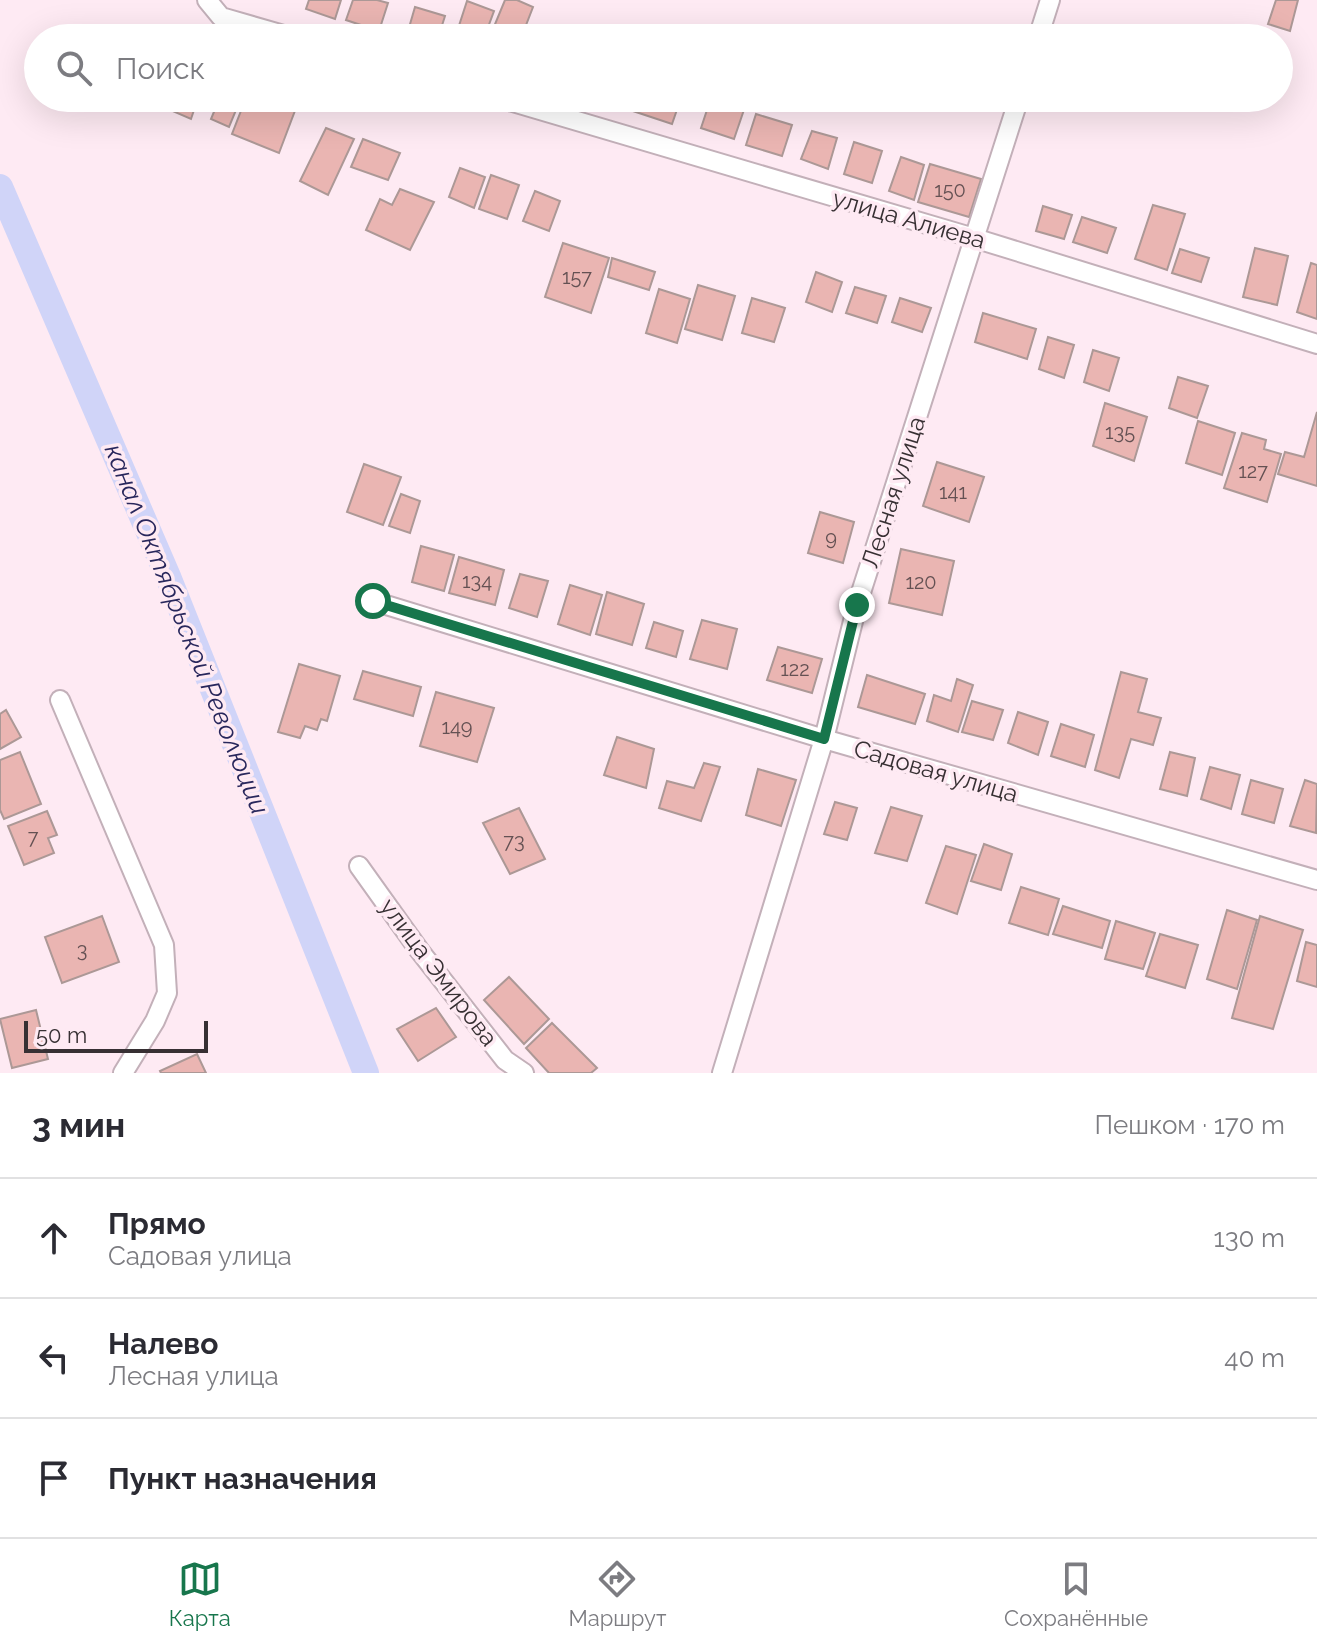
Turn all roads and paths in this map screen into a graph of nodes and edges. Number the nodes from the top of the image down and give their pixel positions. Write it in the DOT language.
graph roads {
  1 [pos="207,0"];
  2 [pos="1050,0"];
  3 [pos="245,24"];
  4 [pos="1042,24"];
  5 [pos="546,112"];
  6 [pos="1014,112"];
  7 [pos="974,238"];
  8 [pos="1317,344"];
  9 [pos="373,601"];
  10 [pos="60,700"];
  11 [pos="824,739"];
  12 [pos="359,866"];
  13 [pos="1317,880"];
  14 [pos="123,1073"];
  15 [pos="524,1073"];
  16 [pos="722,1073"];
  1 -- 3 [label="street"];
  2 -- 4 [label="street"];
  5 -- 7 [label="street, улица Алиева"];
  6 -- 7 [label="street, Лесная улица"];
  7 -- 8 [label="street, улица Алиева"];
  7 -- 11 [label="street, Лесная улица"];
  9 -- 11 [label="street, Садовая улица"];
  10 -- 14 [label="street"];
  11 -- 13 [label="street, Садовая улица"];
  11 -- 16 [label="street, Лесная улица"];
  12 -- 15 [label="street, улица Эмирова"];
}
